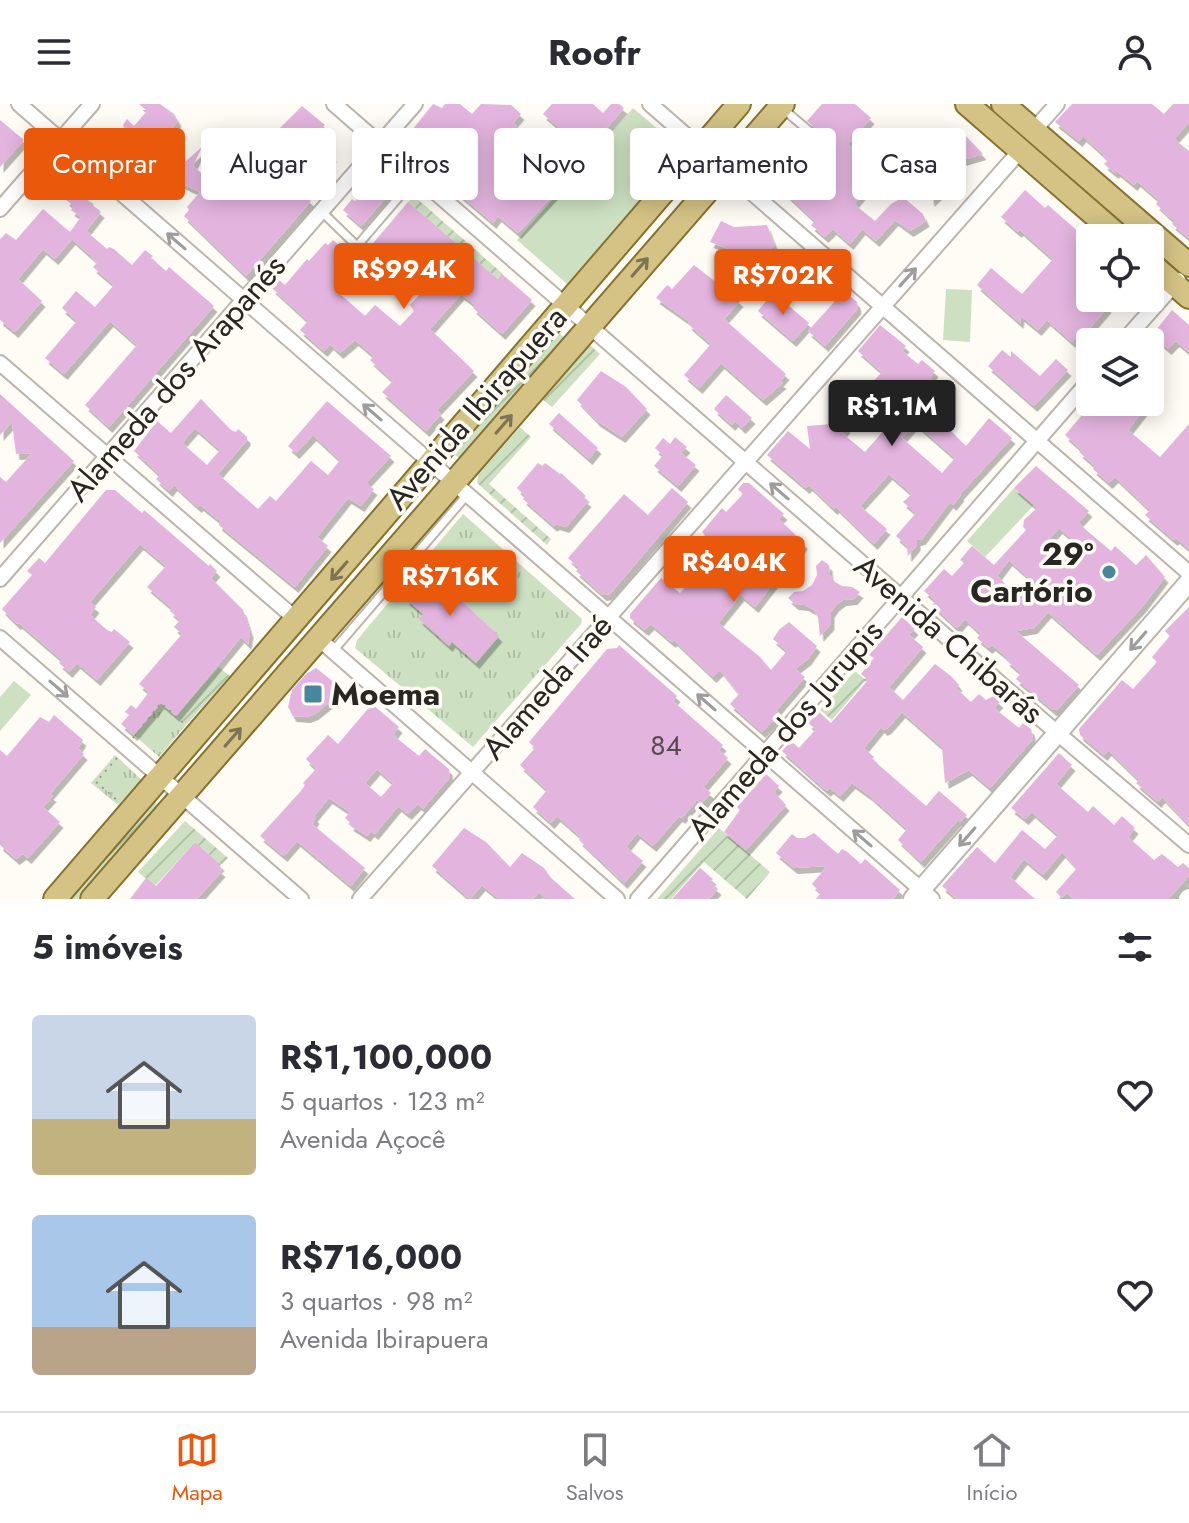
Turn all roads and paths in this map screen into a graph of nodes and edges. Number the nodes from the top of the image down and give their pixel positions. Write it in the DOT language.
graph roads {
  1 [pos="19,104"];
  2 [pos="92,104"];
  3 [pos="334,104"];
  4 [pos="415,104"];
  5 [pos="650,104"];
  6 [pos="739,104"];
  7 [pos="967,104"];
  8 [pos="1057,104"];
  9 [pos="782,106"];
  10 [pos="1009,106"];
  11 [pos="46,128"];
  12 [pos="71,128"];
  13 [pos="361,128"];
  14 [pos="393,128"];
  15 [pos="678,128"];
  16 [pos="717,128"];
  17 [pos="762,128"];
  18 [pos="807,128"];
  19 [pos="1034,130"];
  20 [pos="1020,151"];
  21 [pos="352,175"];
  22 [pos="24,181"];
  23 [pos="129,200"];
  24 [pos="396,200"];
  25 [pos="445,200"];
  26 [pos="655,200"];
  27 [pos="698,200"];
  28 [pos="760,200"];
  29 [pos="0,209"];
  30 [pos="321,211"];
  31 [pos="1105,224"];
  32 [pos="357,246"];
  33 [pos="428,267"];
  34 [pos="1164,269"];
  35 [pos="1185,279"];
  36 [pos="243,300"];
  37 [pos="566,305"];
  38 [pos="882,307"];
  39 [pos="589,326"];
  40 [pos="1137,328"];
  41 [pos="0,363"];
  42 [pos="1076,396"];
  43 [pos="1037,440"];
  44 [pos="108,456"];
  45 [pos="744,461"];
  46 [pos="431,463"];
  47 [pos="460,489"];
  48 [pos="1189,573"];
  49 [pos="0,579"];
  50 [pos="1189,582"];
  51 [pos="901,598"];
  52 [pos="608,617"];
  53 [pos="297,620"];
  54 [pos="0,638"];
  55 [pos="326,645"];
  56 [pos="190,730"];
  57 [pos="1057,733"];
  58 [pos="132,738"];
  59 [pos="122,753"];
  60 [pos="764,753"];
  61 [pos="473,773"];
  62 [pos="160,778"];
  63 [pos="182,796"];
  64 [pos="125,807"];
  65 [pos="1189,845"];
  66 [pos="922,896"];
  67 [pos="55,899"];
  68 [pos="92,899"];
  69 [pos="301,899"];
  70 [pos="360,899"];
  71 [pos="617,899"];
  72 [pos="638,899"];
  1 -- 11 [label="street"];
  2 -- 12 [label="street"];
  3 -- 13 [label="street, Avenida Chibarás"];
  4 -- 14 [label="street, Alameda dos Arapanés"];
  5 -- 15 [label="street"];
  6 -- 16 [label="main road, Avenida Ibirapuera"];
  7 -- 20 [label="main road"];
  8 -- 19 [label="street"];
  9 -- 17 [label="main road, Avenida Ibirapuera"];
  9 -- 18 [label="lane"];
  10 -- 19 [label="main road"];
  19 -- 35 [label="main road"];
  20 -- 31 [label="main road"];
  38 -- 20 [label="street, Alameda Iraé, one-way"];
  21 -- 30 [label="street, Alameda dos Arapanés"];
  22 -- 29 [label="street"];
  36 -- 23 [label="street, one-way"];
  24 -- 32 [label="lane"];
  25 -- 37 [label="street, Avenida Chibarás"];
  26 -- 37 [label="main road, Avenida Ibirapuera"];
  39 -- 27 [label="main road, Avenida Ibirapuera, one-way"];
  28 -- 38 [label="street"];
  30 -- 32 [label="lane"];
  30 -- 36 [label="street, Alameda dos Arapanés"];
  32 -- 33 [label="lane"];
  34 -- 35 [label="main road"];
  35 -- 40 [label="street"];
  36 -- 44 [label="street, Alameda dos Arapanés"];
  46 -- 36 [label="street, one-way"];
  37 -- 39 [label="street, Avenida Chibarás"];
  37 -- 46 [label="main road, Avenida Ibirapuera"];
  38 -- 43 [label="street"];
  38 -- 45 [label="street, Alameda Iraé"];
  39 -- 45 [label="street, Avenida Chibarás"];
  47 -- 39 [label="main road, Avenida Ibirapuera, one-way"];
  41 -- 44 [label="street"];
  42 -- 43 [label="street, Alameda dos Jurupis"];
  43 -- 48 [label="street"];
  43 -- 51 [label="street, Alameda dos Jurupis"];
  44 -- 49 [label="street, Alameda dos Arapanés"];
  44 -- 53 [label="street"];
  51 -- 45 [label="street, Avenida Chibarás, one-way"];
  45 -- 52 [label="street, Alameda Iraé"];
  46 -- 47 [label="street"];
  46 -- 53 [label="main road, Avenida Ibirapuera, one-way"];
  47 -- 52 [label="street"];
  47 -- 55 [label="main road, Avenida Ibirapuera"];
  50 -- 57 [label="main road, one-way"];
  51 -- 57 [label="street, Avenida Chibarás"];
  51 -- 60 [label="street, Alameda dos Jurupis"];
  60 -- 52 [label="street, one-way"];
  52 -- 61 [label="street, Alameda Iraé"];
  53 -- 62 [label="main road, Avenida Ibirapuera"];
  54 -- 62 [label="street, one-way"];
  55 -- 61 [label="street"];
  63 -- 55 [label="main road, Avenida Ibirapuera, one-way"];
  56 -- 58 [label="path"];
  57 -- 65 [label="street, Avenida Chibarás"];
  57 -- 66 [label="main road, one-way"];
  59 -- 64 [label="path"];
  66 -- 60 [label="street, one-way"];
  60 -- 72 [label="street, Alameda dos Jurupis"];
  61 -- 70 [label="street, Alameda Iraé"];
  61 -- 71 [label="street"];
  62 -- 63 [label="street"];
  62 -- 67 [label="main road, Avenida Ibirapuera"];
  63 -- 68 [label="main road, Avenida Ibirapuera"];
  63 -- 69 [label="street"];
}
